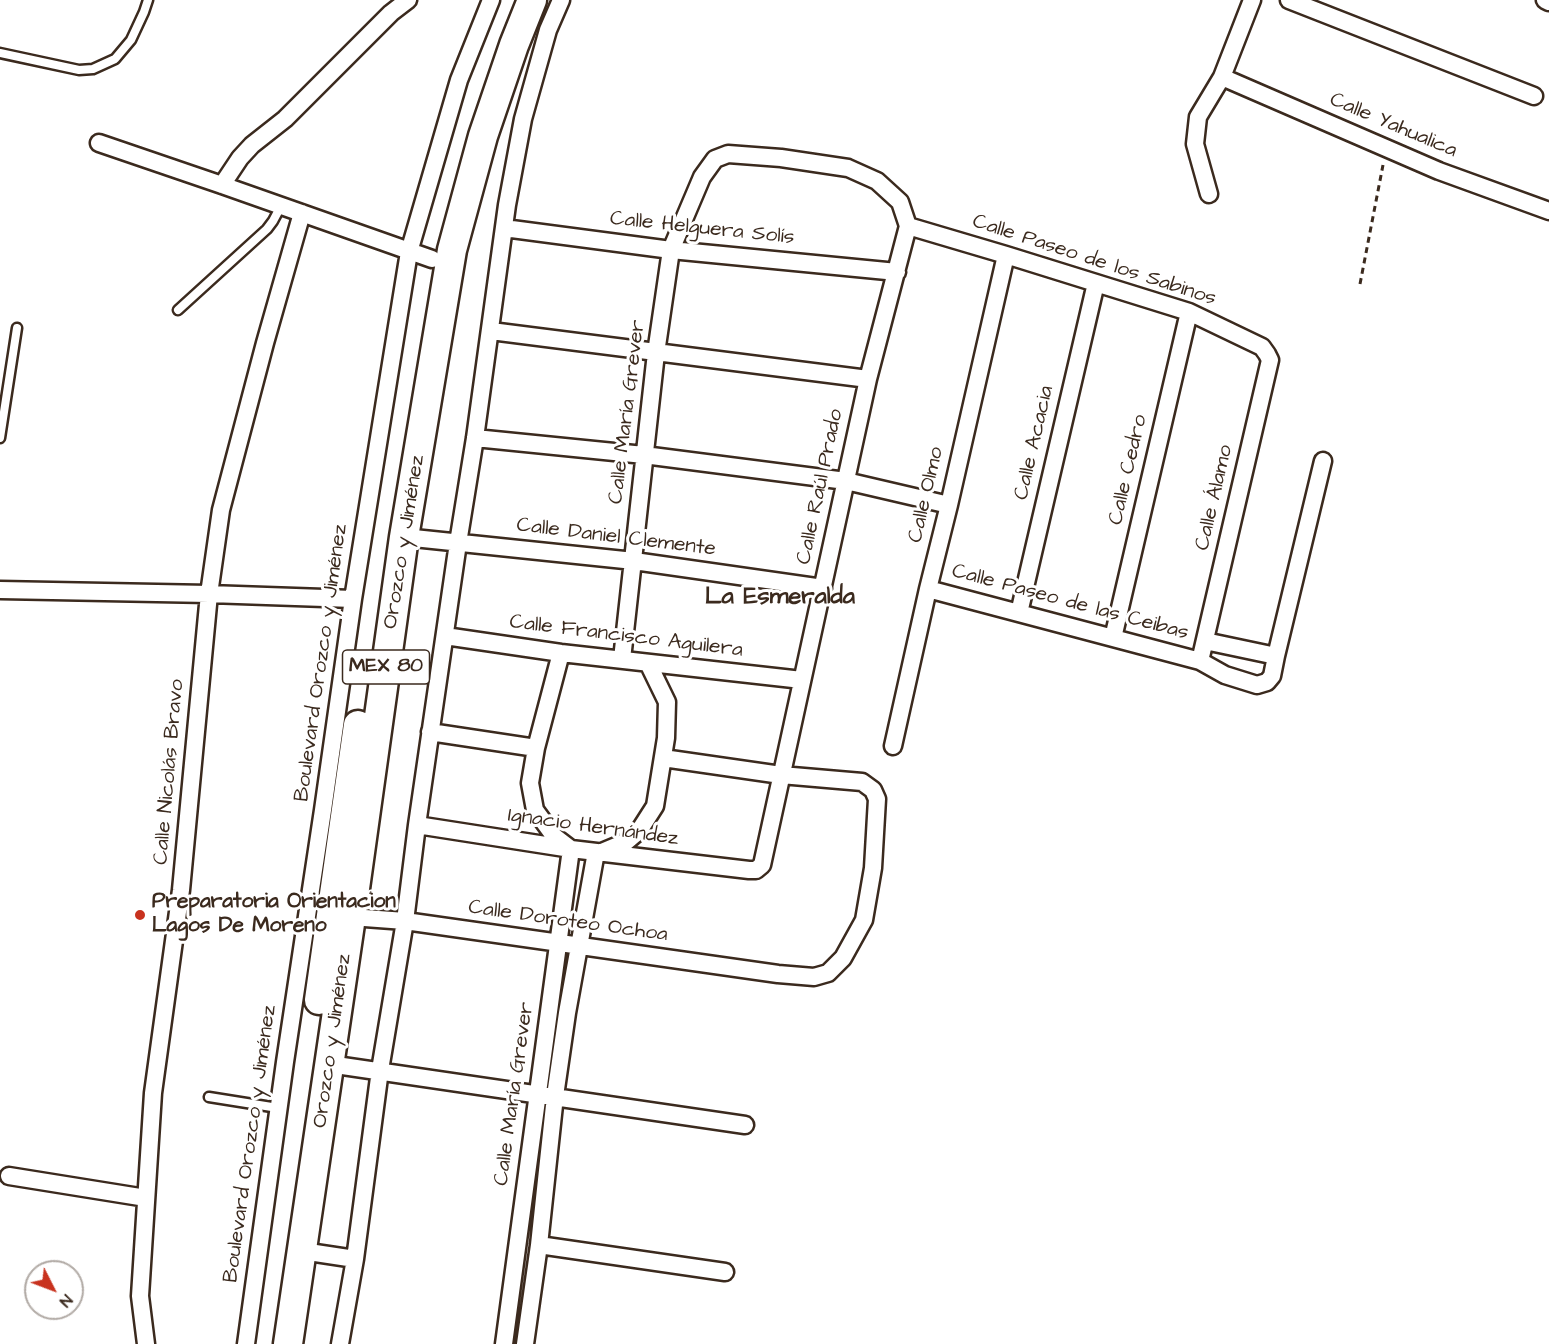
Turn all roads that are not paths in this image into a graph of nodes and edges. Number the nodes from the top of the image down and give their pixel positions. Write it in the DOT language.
graph roads {
  1 [pos="148,0"];
  2 [pos="408,0"];
  3 [pos="492,0"];
  4 [pos="512,0"];
  5 [pos="532,0"];
  6 [pos="561,0"];
  7 [pos="1252,0"];
  8 [pos="1289,0"];
  9 [pos="1545,0"];
  10 [pos="1549,2"];
  11 [pos="0,53"];
  12 [pos="1222,77"];
  13 [pos="1534,96"];
  14 [pos="99,143"];
  15 [pos="222,185"];
  16 [pos="1209,194"];
  17 [pos="281,206"];
  18 [pos="1549,211"];
  19 [pos="302,213"];
  20 [pos="908,226"];
  21 [pos="504,228"];
  22 [pos="671,250"];
  23 [pos="1006,255"];
  24 [pos="420,256"];
  25 [pos="897,272"];
  26 [pos="1096,283"];
  27 [pos="178,310"];
  28 [pos="1189,312"];
  29 [pos="17,328"];
  30 [pos="491,331"];
  31 [pos="1262,347"];
  32 [pos="656,353"];
  33 [pos="868,379"];
  34 [pos="0,438"];
  35 [pos="476,438"];
  36 [pos="644,455"];
  37 [pos="1323,461"];
  38 [pos="846,480"];
  39 [pos="949,506"];
  40 [pos="404,537"];
  41 [pos="458,543"];
  42 [pos="634,561"];
  43 [pos="823,588"];
  44 [pos="928,589"];
  45 [pos="0,590"];
  46 [pos="209,594"];
  47 [pos="353,599"];
  48 [pos="1018,613"];
  49 [pos="445,636"];
  50 [pos="1113,638"];
  51 [pos="1205,641"];
  52 [pos="561,653"];
  53 [pos="1275,656"];
  54 [pos="622,659"];
  55 [pos="1200,661"];
  56 [pos="648,663"];
  57 [pos="802,680"];
  58 [pos="430,732"];
  59 [pos="893,746"];
  60 [pos="536,748"];
  61 [pos="663,758"];
  62 [pos="781,775"];
  63 [pos="417,825"];
  64 [pos="572,849"];
  65 [pos="598,853"];
  66 [pos="762,865"];
  67 [pos="351,917"];
  68 [pos="405,921"];
  69 [pos="558,944"];
  70 [pos="579,946"];
  71 [pos="329,1064"];
  72 [pos="380,1070"];
  73 [pos="538,1094"];
  74 [pos="555,1096"];
  75 [pos="209,1097"];
  76 [pos="278,1108"];
  77 [pos="745,1125"];
  78 [pos="9,1176"];
  79 [pos="146,1198"];
  80 [pos="540,1245"];
  81 [pos="302,1251"];
  82 [pos="355,1259"];
  83 [pos="725,1272"];
  84 [pos="146,1344"];
  85 [pos="246,1344"];
  86 [pos="270,1344"];
  87 [pos="288,1344"];
  88 [pos="340,1344"];
  89 [pos="504,1344"];
  90 [pos="525,1344"];
  1 -- 11 [label="lane"];
  2 -- 15 [label="street"];
  3 -- 24 [label="street, Boulevard Orozco y Jiménez"];
  4 -- 24 [label="highway, Orozco y Jiménez / MEX 80"];
  5 -- 40 [label="highway, Orozco y Jiménez / MEX 80"];
  6 -- 21 [label="street, MEX 80"];
  7 -- 12 [label="street"];
  8 -- 13 [label="street"];
  9 -- 10 [label="street"];
  12 -- 16 [label="street"];
  12 -- 18 [label="street, Calle Yahualica"];
  14 -- 15 [label="street"];
  15 -- 17 [label="street"];
  17 -- 19 [label="street"];
  17 -- 27 [label="lane"];
  19 -- 24 [label="street"];
  19 -- 46 [label="street, Calle Nicolás Bravo"];
  20 -- 22 [label="street, Calle María Grever"];
  20 -- 23 [label="street, Calle Paseo de los Sabinos"];
  20 -- 25 [label="street, Calle Raúl Prado"];
  21 -- 22 [label="street, Calle Helguera Solís"];
  21 -- 30 [label="street, MEX 80"];
  22 -- 25 [label="street, Calle Helguera Solís"];
  22 -- 32 [label="street, Calle María Grever"];
  23 -- 26 [label="street, Calle Paseo de los Sabinos"];
  23 -- 39 [label="street, Calle Olmo"];
  24 -- 47 [label="street, Boulevard Orozco y Jiménez"];
  24 -- 86 [label="highway, Orozco y Jiménez / MEX 80"];
  25 -- 33 [label="street, Calle Raúl Prado"];
  26 -- 28 [label="street, Calle Paseo de los Sabinos"];
  26 -- 48 [label="street, Calle Acacia"];
  28 -- 31 [label="street, Calle Paseo de los Sabinos"];
  28 -- 50 [label="street, Calle Cedro"];
  29 -- 34 [label="lane"];
  30 -- 32 [label="street"];
  30 -- 35 [label="street, MEX 80"];
  31 -- 51 [label="street, Calle Álamo"];
  32 -- 33 [label="street"];
  32 -- 36 [label="street, Calle María Grever"];
  33 -- 38 [label="street, Calle Raúl Prado"];
  35 -- 36 [label="street"];
  35 -- 41 [label="street, MEX 80"];
  36 -- 38 [label="street"];
  36 -- 42 [label="street, Calle María Grever"];
  37 -- 53 [label="street"];
  38 -- 39 [label="street"];
  38 -- 43 [label="street, Calle Raúl Prado"];
  39 -- 44 [label="street, Calle Olmo"];
  40 -- 41 [label="street, Calle Daniel Clemente"];
  40 -- 67 [label="highway, Orozco y Jiménez / MEX 80"];
  41 -- 42 [label="street, Calle Daniel Clemente"];
  41 -- 49 [label="street, MEX 80"];
  42 -- 43 [label="street, Calle Daniel Clemente"];
  42 -- 54 [label="street, Calle María Grever"];
  43 -- 57 [label="street, Calle Raúl Prado"];
  44 -- 48 [label="street, Calle Paseo de las Ceibas"];
  44 -- 59 [label="street, Calle Olmo"];
  45 -- 46 [label="street"];
  46 -- 47 [label="street"];
  46 -- 79 [label="street, Calle Nicolás Bravo"];
  47 -- 76 [label="street, Boulevard Orozco y Jiménez"];
  48 -- 50 [label="street, Calle Paseo de las Ceibas"];
  49 -- 52 [label="street, Calle Francisco Aguilera"];
  49 -- 58 [label="street, MEX 80"];
  50 -- 55 [label="street, Calle Paseo de las Ceibas"];
  51 -- 53 [label="street"];
  51 -- 55 [label="street, Calle Álamo"];
  52 -- 54 [label="street, Calle Francisco Aguilera"];
  52 -- 60 [label="street"];
  53 -- 55 [label="street, Calle Paseo de las Ceibas"];
  54 -- 56 [label="street, Calle Francisco Aguilera"];
  56 -- 57 [label="street, Calle Francisco Aguilera"];
  56 -- 61 [label="street"];
  57 -- 62 [label="street, Calle Raúl Prado"];
  58 -- 60 [label="street"];
  58 -- 63 [label="street, MEX 80"];
  60 -- 64 [label="street"];
  61 -- 62 [label="street, Calle Doroteo Ochoa"];
  61 -- 65 [label="street"];
  62 -- 66 [label="street, Calle Raúl Prado"];
  62 -- 70 [label="street, Calle Doroteo Ochoa"];
  63 -- 64 [label="street, Ignacio Hernández"];
  63 -- 68 [label="street, MEX 80"];
  64 -- 65 [label="street, Ignacio Hernández"];
  64 -- 69 [label="street, Calle María Grever"];
  65 -- 66 [label="street, Ignacio Hernández"];
  65 -- 70 [label="street, Calle María Grever"];
  67 -- 68 [label="street, Calle Doroteo Ochoa"];
  67 -- 71 [label="highway, Orozco y Jiménez / MEX 80"];
  68 -- 69 [label="street, Calle Doroteo Ochoa"];
  68 -- 72 [label="street, MEX 80"];
  69 -- 70 [label="street, Calle Doroteo Ochoa"];
  69 -- 73 [label="street, Calle María Grever"];
  70 -- 74 [label="street, Calle María Grever"];
  71 -- 72 [label="street"];
  71 -- 81 [label="highway, Orozco y Jiménez / MEX 80"];
  72 -- 73 [label="street"];
  72 -- 82 [label="street, MEX 80"];
  73 -- 74 [label="street"];
  73 -- 89 [label="street, Calle María Grever"];
  74 -- 77 [label="street"];
  74 -- 80 [label="street, Calle María Grever"];
  75 -- 76 [label="lane"];
  76 -- 85 [label="street, Boulevard Orozco y Jiménez"];
  78 -- 79 [label="street"];
  79 -- 84 [label="street, Calle Nicolás Bravo"];
  80 -- 83 [label="street"];
  80 -- 90 [label="street, Calle María Grever"];
  81 -- 82 [label="street"];
  81 -- 87 [label="highway, Orozco y Jiménez / MEX 80"];
  82 -- 88 [label="street, MEX 80"];
}
